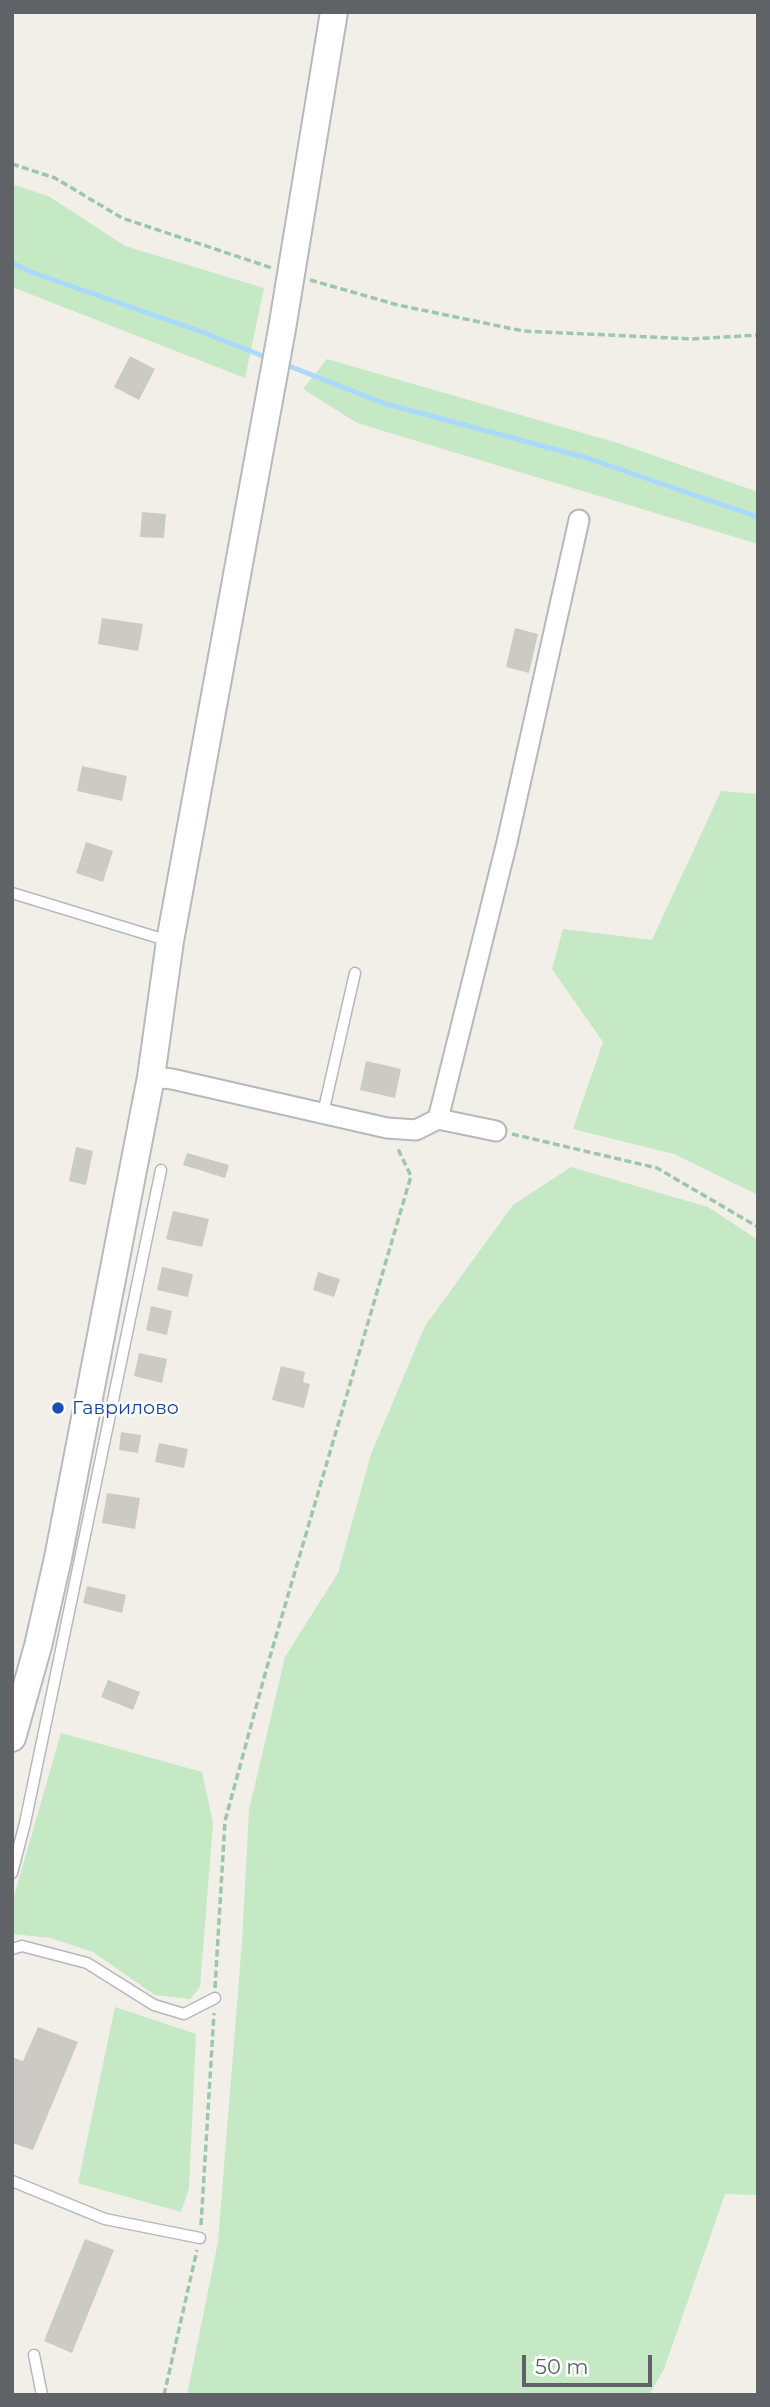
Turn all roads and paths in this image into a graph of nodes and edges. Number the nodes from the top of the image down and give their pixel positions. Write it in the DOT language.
graph roads {
  1 [pos="334,12"];
  2 [pos="12,164"];
  3 [pos="291,275"];
  4 [pos="758,335"];
  5 [pos="579,520"];
  6 [pos="12,893"];
  7 [pos="170,941"];
  8 [pos="355,973"];
  9 [pos="151,1077"];
  10 [pos="323,1113"];
  11 [pos="438,1119"];
  12 [pos="387,1128"];
  13 [pos="496,1131"];
  14 [pos="161,1170"];
  15 [pos="758,1227"];
  16 [pos="12,1738"];
  17 [pos="12,1873"];
  18 [pos="12,1949"];
  19 [pos="215,1998"];
  20 [pos="12,2181"];
  21 [pos="200,2238"];
  22 [pos="34,2355"];
  23 [pos="42,2395"];
  24 [pos="164,2395"];
  1 -- 3 [label="street"];
  2 -- 3 [label="path"];
  3 -- 4 [label="path"];
  3 -- 7 [label="street"];
  5 -- 11 [label="street"];
  6 -- 7 [label="lane"];
  7 -- 9 [label="street"];
  8 -- 10 [label="lane"];
  9 -- 10 [label="street"];
  9 -- 16 [label="street"];
  10 -- 12 [label="street"];
  11 -- 12 [label="street"];
  11 -- 13 [label="street"];
  12 -- 19 [label="path"];
  13 -- 15 [label="path"];
  14 -- 17 [label="lane"];
  18 -- 19 [label="lane"];
  19 -- 21 [label="path"];
  20 -- 21 [label="lane"];
  21 -- 24 [label="path"];
  22 -- 23 [label="lane"];
}
